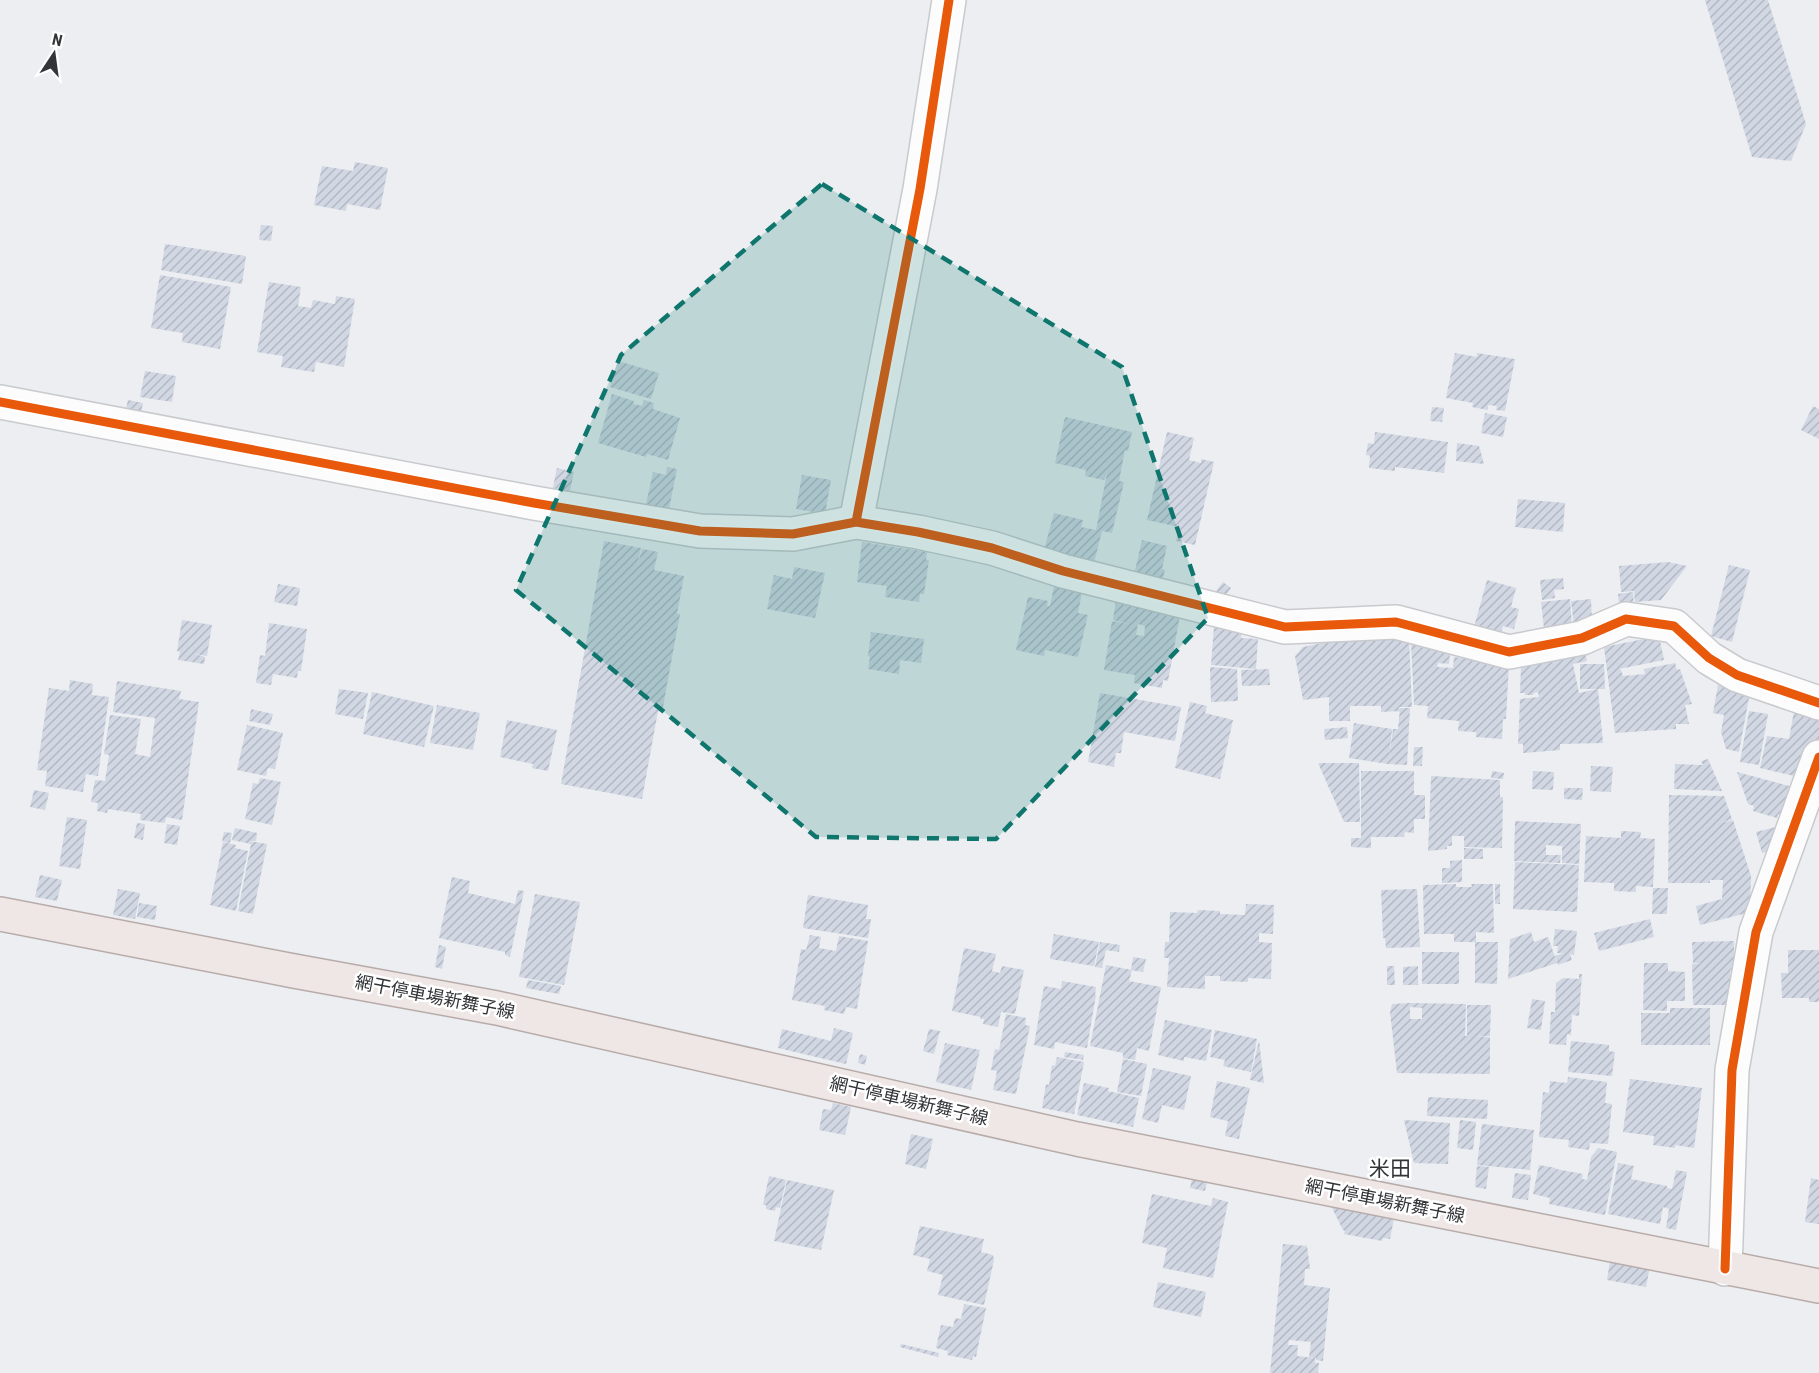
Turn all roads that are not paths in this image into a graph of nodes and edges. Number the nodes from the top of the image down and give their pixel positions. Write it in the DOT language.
graph roads {
  1 [pos="949,0"];
  2 [pos="0,402"];
  3 [pos="856,522"];
  4 [pos="1819,703"];
  5 [pos="1819,757"];
  6 [pos="0,914"];
  7 [pos="1725,1269"];
  8 [pos="1819,1286"];
  1 -- 3 [label="street"];
  2 -- 3 [label="street"];
  3 -- 4 [label="street"];
  5 -- 7 [label="street"];
  6 -- 7 [label="main road, 網干停車場新舞子線"];
  7 -- 8 [label="main road, 網干停車場新舞子線"];
}
